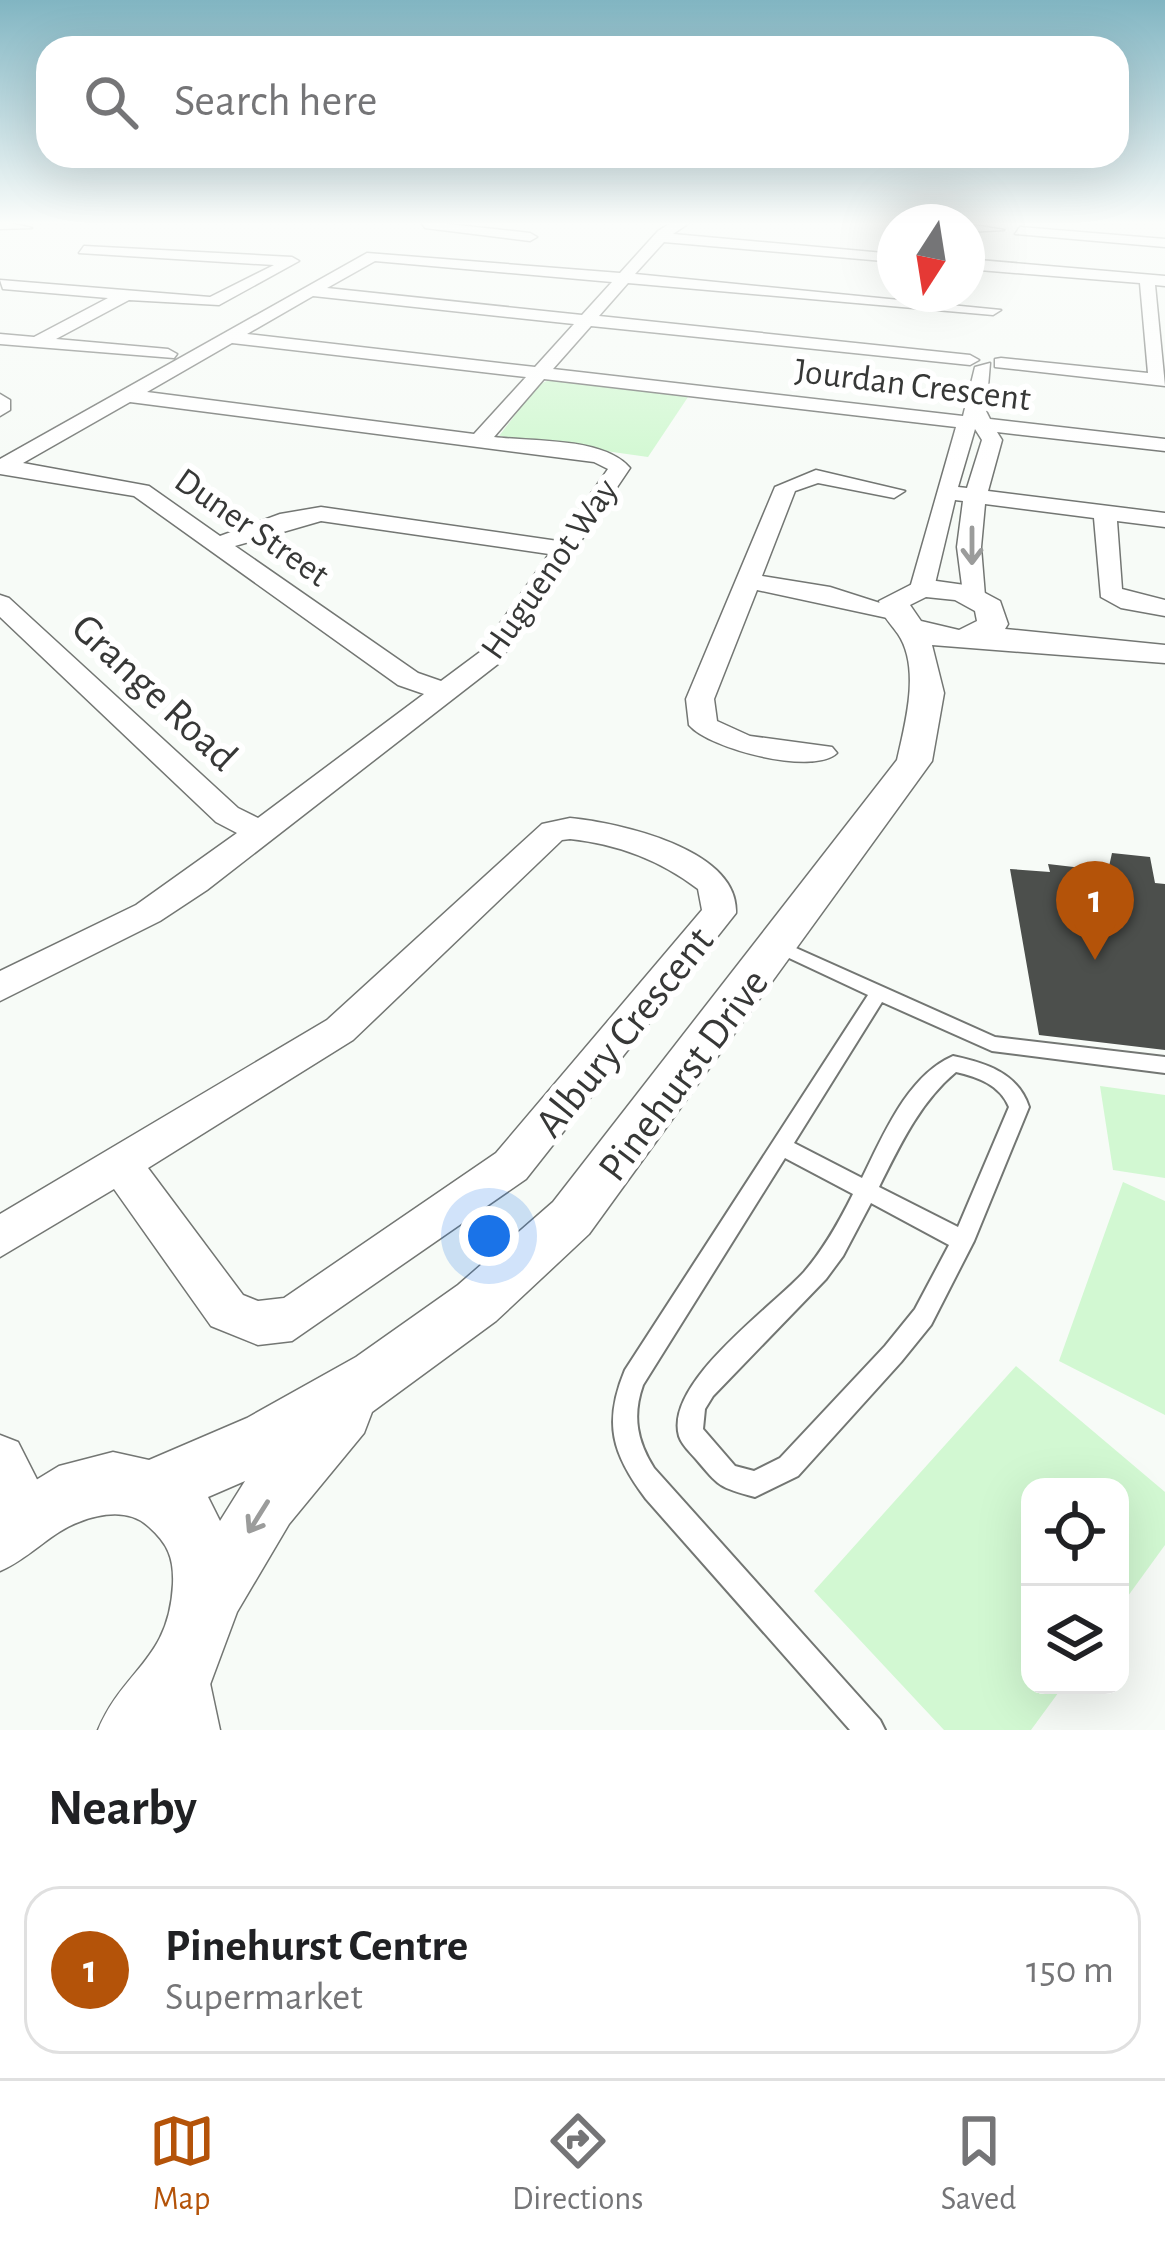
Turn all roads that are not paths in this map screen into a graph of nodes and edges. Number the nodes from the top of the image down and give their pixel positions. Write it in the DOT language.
graph roads {
  1 [pos="106,302"];
  2 [pos="288,302"];
  3 [pos="410,302"];
  4 [pos="603,302"];
  5 [pos="810,302"];
  6 [pos="995,302"];
  7 [pos="1082,302"];
  8 [pos="1157,302"];
  9 [pos="985,311"];
  10 [pos="586,320"];
  11 [pos="991,327"];
  12 [pos="225,338"];
  13 [pos="0,339"];
  14 [pos="38,342"];
  15 [pos="168,354"];
  16 [pos="538,374"];
  17 [pos="1161,380"];
  18 [pos="124,395"];
  19 [pos="0,400"];
  20 [pos="0,410"];
  21 [pos="976,419"];
  22 [pos="479,441"];
  23 [pos="1165,445"];
  24 [pos="1,467"];
  25 [pos="894,491"];
  26 [pos="947,492"];
  27 [pos="975,496"];
  28 [pos="1105,513"];
  29 [pos="1165,520"];
  30 [pos="219,544"];
  31 [pos="566,549"];
  32 [pos="747,581"];
  33 [pos="977,598"];
  34 [pos="0,603"];
  35 [pos="907,606"];
  36 [pos="1165,608"];
  37 [pos="972,637"];
  38 [pos="1165,637"];
  39 [pos="1165,654"];
  40 [pos="444,691"];
  41 [pos="928,693"];
  42 [pos="822,753"];
  43 [pos="260,832"];
  44 [pos="778,946"];
  45 [pos="0,987"];
  46 [pos="879,992"];
  47 [pos="1165,1064"];
  48 [pos="782,1146"];
  49 [pos="121,1165"];
  50 [pos="867,1190"];
  51 [pos="0,1237"];
  52 [pos="964,1241"];
  53 [pos="358,1394"];
  54 [pos="152,1489"];
  55 [pos="9,1504"];
  56 [pos="210,1596"];
  57 [pos="188,1702"];
  58 [pos="133,1730"];
  59 [pos="869,1730"];
  1 -- 14 [label="street"];
  2 -- 12 [label="street"];
  3 -- 10 [label="street"];
  4 -- 10 [label="street"];
  5 -- 11 [label="street"];
  6 -- 11 [label="street"];
  7 -- 11 [label="street"];
  8 -- 17 [label="street"];
  9 -- 11 [label="street"];
  10 -- 11 [label="street"];
  10 -- 16 [label="street"];
  11 -- 17 [label="street, Jourdan Crescent"];
  11 -- 21 [label="street"];
  12 -- 16 [label="street, Jourdan Crescent"];
  12 -- 18 [label="street"];
  13 -- 14 [label="street"];
  14 -- 15 [label="street"];
  16 -- 21 [label="street, Jourdan Crescent"];
  16 -- 22 [label="street"];
  18 -- 22 [label="street, Huguenot Way"];
  18 -- 24 [label="street"];
  19 -- 20 [label="street"];
  21 -- 23 [label="street, Jourdan Crescent"];
  21 -- 26 [label="street"];
  21 -- 27 [label="street"];
  22 -- 31 [label="street, Huguenot Way"];
  24 -- 30 [label="street, Duner Street"];
  25 -- 32 [label="street"];
  26 -- 27 [label="street"];
  26 -- 35 [label="street"];
  27 -- 28 [label="street"];
  27 -- 33 [label="street, one-way"];
  28 -- 29 [label="street"];
  28 -- 36 [label="street"];
  30 -- 31 [label="street"];
  30 -- 40 [label="street, Duner Street"];
  31 -- 40 [label="street, Huguenot Way"];
  32 -- 35 [label="street"];
  32 -- 42 [label="street"];
  33 -- 35 [label="street"];
  33 -- 37 [label="street"];
  33 -- 38 [label="street"];
  34 -- 43 [label="street, Grange Road"];
  35 -- 37 [label="street"];
  35 -- 41 [label="street, Pinehurst Drive"];
  37 -- 39 [label="street"];
  37 -- 41 [label="street, Pinehurst Drive"];
  40 -- 43 [label="street, Huguenot Way"];
  41 -- 44 [label="street, Pinehurst Drive"];
  43 -- 45 [label="street, Huguenot Way"];
  44 -- 46 [label="lane"];
  44 -- 53 [label="street, Pinehurst Drive"];
  46 -- 47 [label="lane"];
  46 -- 48 [label="lane"];
  48 -- 50 [label="lane"];
  48 -- 59 [label="lane"];
  49 -- 49 [label="street, Albury Crescent"];
  49 -- 51 [label="street, Albury Crescent"];
  50 -- 52 [label="lane"];
  50 -- 52 [label="lane"];
  50 -- 52 [label="lane"];
  53 -- 54 [label="street, Pinehurst Drive"];
  53 -- 56 [label="street, Pinehurst Drive, one-way"];
  54 -- 55 [label="street"];
  54 -- 56 [label="street"];
  56 -- 57 [label="street"];
  57 -- 58 [label="street"];
}
